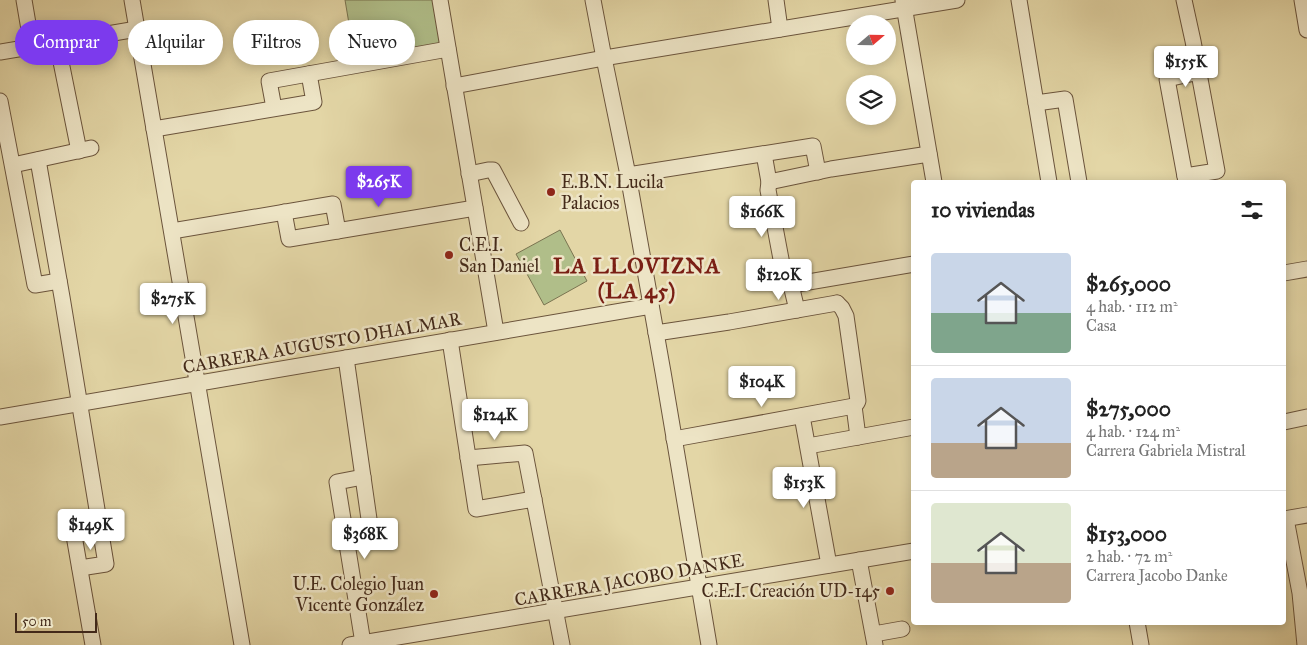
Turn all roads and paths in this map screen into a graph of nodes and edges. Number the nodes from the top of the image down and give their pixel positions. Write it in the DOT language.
graph roads {
  1 [pos="24,0"];
  2 [pos="132,0"];
  3 [pos="440,0"];
  4 [pos="594,0"];
  5 [pos="776,0"];
  6 [pos="957,0"];
  7 [pos="1019,0"];
  8 [pos="1184,0"];
  9 [pos="1302,0"];
  10 [pos="904,4"];
  11 [pos="27,20"];
  12 [pos="135,20"];
  13 [pos="780,29"];
  14 [pos="1307,30"];
  15 [pos="448,49"];
  16 [pos="15,50"];
  17 [pos="0,52"];
  18 [pos="604,58"];
  19 [pos="63,65"];
  20 [pos="143,65"];
  21 [pos="1199,72"];
  22 [pos="309,74"];
  23 [pos="454,86"];
  24 [pos="0,101"];
  25 [pos="1036,103"];
  26 [pos="274,108"];
  27 [pos="154,129"];
  28 [pos="764,154"];
  29 [pos="929,154"];
  30 [pos="38,160"];
  31 [pos="13,165"];
  32 [pos="818,172"];
  33 [pos="469,174"];
  34 [pos="628,175"];
  35 [pos="1185,179"];
  36 [pos="934,180"];
  37 [pos="1049,180"];
  38 [pos="1079,180"];
  39 [pos="769,182"];
  40 [pos="475,208"];
  41 [pos="284,212"];
  42 [pos="521,223"];
  43 [pos="172,231"];
  44 [pos="338,231"];
  45 [pos="911,265"];
  46 [pos="1307,269"];
  47 [pos="1286,273"];
  48 [pos="832,278"];
  49 [pos="59,281"];
  50 [pos="791,284"];
  51 [pos="837,303"];
  52 [pos="651,306"];
  53 [pos="797,310"];
  54 [pos="496,332"];
  55 [pos="656,333"];
  56 [pos="450,340"];
  57 [pos="346,358"];
  58 [pos="198,384"];
  59 [pos="80,404"];
  60 [pos="854,406"];
  61 [pos="802,416"];
  62 [pos="0,417"];
  63 [pos="1307,417"];
  64 [pos="1286,422"];
  65 [pos="911,428"];
  66 [pos="858,437"];
  67 [pos="674,439"];
  68 [pos="808,446"];
  69 [pos="468,458"];
  70 [pos="363,478"];
  71 [pos="534,499"];
  72 [pos="1307,514"];
  73 [pos="1286,519"];
  74 [pos="99,520"];
  75 [pos="345,531"];
  76 [pos="1286,532"];
  77 [pos="1287,546"];
  78 [pos="911,551"];
  79 [pos="859,560"];
  80 [pos="829,565"];
  81 [pos="80,568"];
  82 [pos="699,587"];
  83 [pos="556,611"];
  84 [pos="1138,625"];
  85 [pos="902,629"];
  86 [pos="419,640"];
  87 [pos="874,640"];
  88 [pos="357,644"];
  89 [pos="93,645"];
  90 [pos="242,645"];
  91 [pos="562,645"];
  92 [pos="709,645"];
  93 [pos="1141,645"];
  94 [pos="1305,645"];
  1 -- 11 [label="street"];
  2 -- 12 [label="street"];
  3 -- 15 [label="street"];
  4 -- 18 [label="street"];
  5 -- 13 [label="street"];
  6 -- 10 [label="street"];
  7 -- 25 [label="street"];
  8 -- 21 [label="street"];
  9 -- 14 [label="street"];
  10 -- 13 [label="street"];
  10 -- 29 [label="street"];
  13 -- 18 [label="street"];
  15 -- 22 [label="street"];
  15 -- 23 [label="street"];
  16 -- 17 [label="street"];
  18 -- 23 [label="street"];
  18 -- 34 [label="street"];
  19 -- 30 [label="street"];
  20 -- 27 [label="street"];
  21 -- 35 [label="street"];
  21 -- 35 [label="street"];
  22 -- 26 [label="street"];
  22 -- 26 [label="street"];
  23 -- 33 [label="street"];
  24 -- 31 [label="street"];
  25 -- 37 [label="street"];
  25 -- 38 [label="street"];
  26 -- 27 [label="street"];
  27 -- 43 [label="street"];
  28 -- 32 [label="street"];
  28 -- 34 [label="street"];
  28 -- 39 [label="street"];
  29 -- 32 [label="street"];
  29 -- 36 [label="street"];
  30 -- 31 [label="street"];
  30 -- 49 [label="street"];
  31 -- 49 [label="street"];
  32 -- 39 [label="street"];
  33 -- 40 [label="street"];
  33 -- 42 [label="street"];
  34 -- 52 [label="street"];
  39 -- 50 [label="street"];
  40 -- 44 [label="street"];
  40 -- 54 [label="street"];
  41 -- 43 [label="street"];
  41 -- 44 [label="street"];
  41 -- 44 [label="street"];
  43 -- 58 [label="street"];
  45 -- 48 [label="street"];
  46 -- 47 [label="street"];
  48 -- 50 [label="street"];
  48 -- 51 [label="street"];
  49 -- 59 [label="street"];
  50 -- 53 [label="street"];
  51 -- 53 [label="street"];
  51 -- 60 [label="street"];
  52 -- 54 [label="street, CARRERA AUGUSTO DHALMAR"];
  52 -- 55 [label="street"];
  53 -- 55 [label="street"];
  54 -- 56 [label="street, CARRERA AUGUSTO DHALMAR"];
  55 -- 67 [label="street"];
  56 -- 57 [label="street, CARRERA AUGUSTO DHALMAR"];
  56 -- 69 [label="street"];
  57 -- 58 [label="street, CARRERA AUGUSTO DHALMAR"];
  57 -- 70 [label="street"];
  58 -- 59 [label="street, CARRERA AUGUSTO DHALMAR"];
  58 -- 90 [label="street"];
  59 -- 62 [label="street, CARRERA AUGUSTO DHALMAR"];
  59 -- 74 [label="street"];
  60 -- 61 [label="street"];
  60 -- 66 [label="street"];
  61 -- 67 [label="street"];
  61 -- 68 [label="street"];
  63 -- 64 [label="street"];
  65 -- 66 [label="street"];
  66 -- 68 [label="street"];
  67 -- 82 [label="street"];
  68 -- 80 [label="street"];
  69 -- 71 [label="street"];
  69 -- 71 [label="street"];
  70 -- 75 [label="street"];
  70 -- 75 [label="street"];
  71 -- 83 [label="street"];
  72 -- 73 [label="street"];
  74 -- 81 [label="street"];
  74 -- 81 [label="street"];
  75 -- 88 [label="street"];
  76 -- 77 [label="street"];
  77 -- 94 [label="street"];
  78 -- 79 [label="street, CARRERA JACOBO DANKE"];
  79 -- 80 [label="street, CARRERA JACOBO DANKE"];
  79 -- 87 [label="street"];
  80 -- 82 [label="street, CARRERA JACOBO DANKE"];
  81 -- 89 [label="street"];
  82 -- 83 [label="street, CARRERA JACOBO DANKE"];
  82 -- 92 [label="street"];
  83 -- 86 [label="street, CARRERA JACOBO DANKE"];
  83 -- 91 [label="street"];
  84 -- 93 [label="street"];
  85 -- 87 [label="street"];
  86 -- 88 [label="street, CARRERA JACOBO DANKE"];
}
